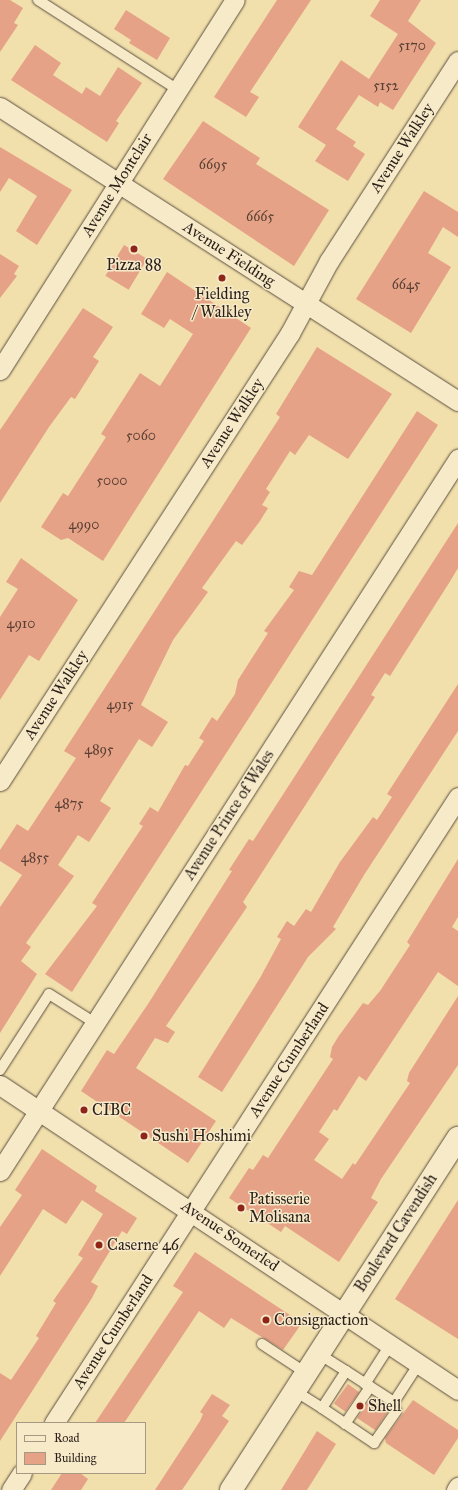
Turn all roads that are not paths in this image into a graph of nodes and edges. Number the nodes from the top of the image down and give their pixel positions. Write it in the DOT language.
graph roads {
  1 [pos="38,0"];
  2 [pos="235,0"];
  3 [pos="458,61"];
  4 [pos="178,90"];
  5 [pos="0,107"];
  6 [pos="118,183"];
  7 [pos="307,304"];
  8 [pos="0,370"];
  9 [pos="458,401"];
  10 [pos="458,458"];
  11 [pos="0,781"];
  12 [pos="458,797"];
  13 [pos="95,1023"];
  14 [pos="0,1070"];
  15 [pos="0,1085"];
  16 [pos="39,1110"];
  17 [pos="458,1138"];
  18 [pos="0,1171"];
  19 [pos="192,1210"];
  20 [pos="344,1313"];
  21 [pos="262,1344"];
  22 [pos="390,1345"];
  23 [pos="319,1354"];
  24 [pos="418,1365"];
  25 [pos="346,1371"];
  26 [pos="301,1382"];
  27 [pos="368,1385"];
  28 [pos="458,1390"];
  29 [pos="394,1402"];
  30 [pos="322,1408"];
  31 [pos="55,1422"];
  32 [pos="345,1424"];
  33 [pos="21,1474"];
  34 [pos="458,1486"];
  35 [pos="10,1490"];
  36 [pos="231,1490"];
  37 [pos="456,1490"];
  1 -- 4 [label="lane"];
  2 -- 4 [label="street, Avenue Montclair"];
  3 -- 7 [label="street, Avenue Walkley"];
  4 -- 6 [label="street, Avenue Montclair"];
  5 -- 6 [label="street, Avenue Fielding"];
  6 -- 7 [label="street, Avenue Fielding"];
  6 -- 8 [label="street, Avenue Montclair"];
  7 -- 9 [label="street, Avenue Fielding"];
  7 -- 11 [label="street, Avenue Walkley"];
  10 -- 13 [label="street, Avenue Prince of Wales"];
  12 -- 19 [label="street, Avenue Cumberland"];
  13 -- 14 [label="lane"];
  13 -- 16 [label="street, Avenue Prince of Wales"];
  15 -- 16 [label="street, Avenue Somerled"];
  16 -- 18 [label="street, Avenue Prince of Wales"];
  16 -- 19 [label="street, Avenue Somerled"];
  17 -- 20 [label="main road, Boulevard Cavendish"];
  19 -- 20 [label="street, Avenue Somerled"];
  19 -- 31 [label="street, Avenue Cumberland"];
  20 -- 22 [label="street, Avenue Somerled"];
  20 -- 23 [label="main road, Boulevard Cavendish"];
  21 -- 26 [label="lane"];
  22 -- 24 [label="street, Avenue Somerled"];
  22 -- 27 [label="lane"];
  23 -- 25 [label="lane"];
  23 -- 26 [label="main road, Boulevard Cavendish"];
  24 -- 28 [label="street, Avenue Somerled"];
  24 -- 29 [label="lane"];
  25 -- 27 [label="lane"];
  25 -- 30 [label="lane"];
  26 -- 30 [label="lane"];
  26 -- 36 [label="main road, Boulevard Cavendish"];
  27 -- 29 [label="lane"];
  27 -- 32 [label="lane"];
  29 -- 32 [label="lane"];
  30 -- 32 [label="lane"];
  33 -- 35 [label="street"];
  34 -- 37 [label="street"];
}
